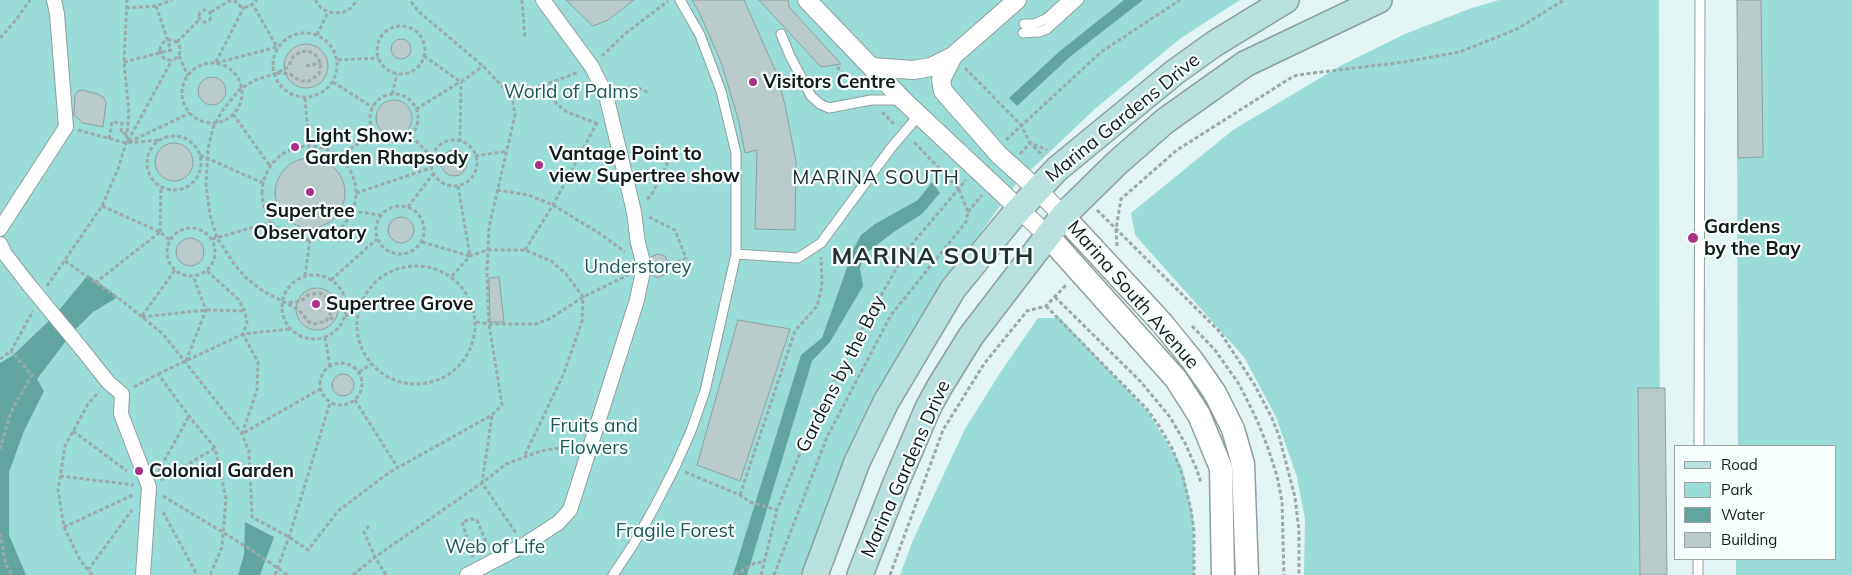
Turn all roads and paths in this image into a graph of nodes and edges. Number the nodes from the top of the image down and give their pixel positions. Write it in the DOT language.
graph roads {
  1 [pos="30,0"];
  2 [pos="54,0"];
  3 [pos="127,0"];
  4 [pos="172,0"];
  5 [pos="233,0"];
  6 [pos="257,0"];
  7 [pos="315,0"];
  8 [pos="357,0"];
  9 [pos="410,0"];
  10 [pos="522,0"];
  11 [pos="543,0"];
  12 [pos="670,0"];
  13 [pos="680,0"];
  14 [pos="807,0"];
  15 [pos="1017,0"];
  16 [pos="1067,0"];
  17 [pos="1079,0"];
  18 [pos="1180,0"];
  19 [pos="1286,0"];
  20 [pos="1379,0"];
  21 [pos="1564,0"];
  22 [pos="1700,0"];
  23 [pos="253,5"];
  24 [pos="156,6"];
  25 [pos="244,7"];
  26 [pos="126,8"];
  27 [pos="211,12"];
  28 [pos="328,12"];
  29 [pos="200,19"];
  30 [pos="781,34"];
  31 [pos="318,35"];
  32 [pos="0,38"];
  33 [pos="525,39"];
  34 [pos="167,40"];
  35 [pos="177,42"];
  36 [pos="277,48"];
  37 [pos="160,52"];
  38 [pos="179,56"];
  39 [pos="424,56"];
  40 [pos="953,56"];
  41 [pos="378,58"];
  42 [pos="172,60"];
  43 [pos="338,60"];
  44 [pos="124,62"];
  45 [pos="215,63"];
  46 [pos="321,63"];
  47 [pos="595,63"];
  48 [pos="306,66"];
  49 [pos="483,66"];
  50 [pos="837,67"];
  51 [pos="872,67"];
  52 [pos="277,73"];
  53 [pos="397,74"];
  54 [pos="188,76"];
  55 [pos="333,82"];
  56 [pos="461,82"];
  57 [pos="545,84"];
  58 [pos="649,93"];
  59 [pos="392,94"];
  60 [pos="866,96"];
  61 [pos="512,97"];
  62 [pos="305,98"];
  63 [pos="607,98"];
  64 [pos="903,100"];
  65 [pos="372,107"];
  66 [pos="416,109"];
  67 [pos="190,113"];
  68 [pos="233,114"];
  69 [pos="919,115"];
  70 [pos="596,124"];
  71 [pos="1020,125"];
  72 [pos="66,127"];
  73 [pos="375,133"];
  74 [pos="127,134"];
  75 [pos="411,136"];
  76 [pos="109,139"];
  77 [pos="161,139"];
  78 [pos="912,140"];
  79 [pos="460,142"];
  80 [pos="126,143"];
  81 [pos="309,146"];
  82 [pos="995,150"];
  83 [pos="506,151"];
  84 [pos="200,154"];
  85 [pos="339,156"];
  86 [pos="475,156"];
  87 [pos="432,157"];
  88 [pos="668,162"];
  89 [pos="270,166"];
  90 [pos="431,168"];
  91 [pos="976,169"];
  92 [pos="433,174"];
  93 [pos="263,183"];
  94 [pos="161,186"];
  95 [pos="458,186"];
  96 [pos="959,189"];
  97 [pos="497,190"];
  98 [pos="1038,190"];
  99 [pos="356,193"];
  100 [pos="647,199"];
  101 [pos="553,205"];
  102 [pos="102,206"];
  103 [pos="408,207"];
  104 [pos="1020,209"];
  105 [pos="352,211"];
  106 [pos="634,212"];
  107 [pos="381,215"];
  108 [pos="1063,216"];
  109 [pos="272,222"];
  110 [pos="1116,228"];
  111 [pos="0,229"];
  112 [pos="160,232"];
  113 [pos="1048,236"];
  114 [pos="212,239"];
  115 [pos="377,239"];
  116 [pos="170,240"];
  117 [pos="310,240"];
  118 [pos="422,242"];
  119 [pos="820,242"];
  120 [pos="0,244"];
  121 [pos="488,250"];
  122 [pos="525,250"];
  123 [pos="736,254"];
  124 [pos="470,256"];
  125 [pos="65,261"];
  126 [pos="670,265"];
  127 [pos="644,266"];
  128 [pos="175,270"];
  129 [pos="207,270"];
  130 [pos="193,276"];
  131 [pos="305,276"];
  132 [pos="452,276"];
  133 [pos="330,280"];
  134 [pos="95,282"];
  135 [pos="44,291"];
  136 [pos="583,297"];
  137 [pos="288,303"];
  138 [pos="1046,306"];
  139 [pos="34,308"];
  140 [pos="206,310"];
  141 [pos="244,310"];
  142 [pos="357,313"];
  143 [pos="345,316"];
  144 [pos="142,317"];
  145 [pos="330,317"];
  146 [pos="335,321"];
  147 [pos="476,322"];
  148 [pos="489,324"];
  149 [pos="290,329"];
  150 [pos="243,334"];
  151 [pos="325,337"];
  152 [pos="11,351"];
  153 [pos="0,359"];
  154 [pos="186,361"];
  155 [pos="371,364"];
  156 [pos="330,366"];
  157 [pos="359,372"];
  158 [pos="158,374"];
  159 [pos="108,382"];
  160 [pos="320,389"];
  161 [pos="122,394"];
  162 [pos="355,400"];
  163 [pos="330,403"];
  164 [pos="492,415"];
  165 [pos="189,416"];
  166 [pos="73,431"];
  167 [pos="242,434"];
  168 [pos="591,442"];
  169 [pos="1699,445"];
  170 [pos="0,448"];
  171 [pos="215,448"];
  172 [pos="524,458"];
  173 [pos="398,468"];
  174 [pos="675,468"];
  175 [pos="60,476"];
  176 [pos="482,484"];
  177 [pos="149,487"];
  178 [pos="1203,490"];
  179 [pos="740,495"];
  180 [pos="775,510"];
  181 [pos="369,526"];
  182 [pos="0,533"];
  183 [pos="290,537"];
  184 [pos="242,544"];
  185 [pos="524,545"];
  186 [pos="375,557"];
  187 [pos="1698,560"];
  188 [pos="494,561"];
  189 [pos="765,562"];
  190 [pos="278,569"];
  191 [pos="88,570"];
  192 [pos="472,572"];
  193 [pos="12,575"];
  194 [pos="92,575"];
  195 [pos="143,575"];
  196 [pos="198,575"];
  197 [pos="210,575"];
  198 [pos="275,575"];
  199 [pos="288,575"];
  200 [pos="353,575"];
  201 [pos="386,575"];
  202 [pos="613,575"];
  203 [pos="735,575"];
  204 [pos="762,575"];
  205 [pos="774,575"];
  206 [pos="815,575"];
  207 [pos="860,575"];
  208 [pos="890,575"];
  209 [pos="1194,575"];
  210 [pos="1223,575"];
  211 [pos="1247,575"];
  212 [pos="1698,575"];
  1 -- 32 [label="path"];
  2 -- 72 [label="street"];
  3 -- 26 [label="path"];
  4 -- 24 [label="path"];
  5 -- 25 [label="path"];
  5 -- 27 [label="path"];
  6 -- 23 [label="path"];
  7 -- 28 [label="path"];
  8 -- 28 [label="path"];
  9 -- 49 [label="path"];
  10 -- 33 [label="path"];
  11 -- 47 [label="street"];
  12 -- 47 [label="path"];
  13 -- 123 [label="lane"];
  14 -- 51 [label="street"];
  15 -- 40 [label="street"];
  16 -- 17 [label="lane"];
  18 -- 71 [label="path"];
  19 -- 98 [label="main road, Marina Gardens Drive"];
  20 -- 108 [label="main road, Marina Gardens Drive"];
  21 -- 110 [label="path"];
  22 -- 169 [label="lane"];
  23 -- 25 [label="path"];
  23 -- 36 [label="path"];
  24 -- 26 [label="path"];
  24 -- 34 [label="path"];
  25 -- 45 [label="path"];
  26 -- 44 [label="path"];
  27 -- 29 [label="path"];
  27 -- 29 [label="path"];
  28 -- 31 [label="path"];
  29 -- 35 [label="path"];
  30 -- 64 [label="lane"];
  31 -- 36 [label="path"];
  31 -- 43 [label="path"];
  34 -- 35 [label="path"];
  34 -- 37 [label="path"];
  34 -- 37 [label="path"];
  35 -- 38 [label="path"];
  36 -- 45 [label="path"];
  36 -- 62 [label="path"];
  37 -- 42 [label="path"];
  37 -- 44 [label="path"];
  38 -- 42 [label="path"];
  38 -- 54 [label="path"];
  39 -- 41 [label="path"];
  39 -- 53 [label="path"];
  39 -- 56 [label="path"];
  40 -- 51 [label="street"];
  40 -- 71 [label="path"];
  40 -- 82 [label="street"];
  41 -- 43 [label="path"];
  41 -- 53 [label="path"];
  42 -- 80 [label="path"];
  43 -- 55 [label="path"];
  44 -- 74 [label="path"];
  45 -- 54 [label="path"];
  45 -- 68 [label="path"];
  46 -- 48 [label="path"];
  46 -- 52 [label="path, bridge"];
  46 -- 52 [label="path, bridge"];
  47 -- 57 [label="path"];
  47 -- 63 [label="street"];
  49 -- 56 [label="path"];
  49 -- 61 [label="path"];
  50 -- 60 [label="path"];
  51 -- 64 [label="street"];
  52 -- 137 [label="path, bridge"];
  53 -- 59 [label="path"];
  54 -- 67 [label="path"];
  55 -- 62 [label="path"];
  55 -- 65 [label="path"];
  56 -- 66 [label="path"];
  56 -- 79 [label="path"];
  57 -- 61 [label="path"];
  57 -- 70 [label="path"];
  58 -- 63 [label="path"];
  59 -- 65 [label="path"];
  59 -- 66 [label="path"];
  61 -- 83 [label="path"];
  62 -- 81 [label="path"];
  63 -- 70 [label="path"];
  63 -- 106 [label="street"];
  64 -- 69 [label="street"];
  65 -- 73 [label="path"];
  66 -- 75 [label="path"];
  67 -- 68 [label="path"];
  67 -- 80 [label="path"];
  68 -- 89 [label="path"];
  69 -- 91 [label="street"];
  69 -- 119 [label="lane"];
  70 -- 101 [label="path"];
  71 -- 82 [label="path"];
  72 -- 76 [label="path"];
  72 -- 111 [label="street"];
  73 -- 75 [label="path"];
  73 -- 85 [label="path"];
  74 -- 76 [label="path"];
  74 -- 80 [label="path"];
  75 -- 87 [label="path"];
  76 -- 80 [label="path"];
  77 -- 80 [label="path"];
  77 -- 84 [label="path"];
  77 -- 94 [label="path"];
  78 -- 96 [label="path"];
  79 -- 86 [label="path"];
  79 -- 87 [label="path"];
  80 -- 102 [label="path"];
  81 -- 85 [label="path"];
  81 -- 89 [label="path"];
  82 -- 98 [label="street"];
  83 -- 86 [label="path"];
  83 -- 97 [label="path"];
  84 -- 93 [label="path"];
  84 -- 94 [label="path"];
  85 -- 99 [label="path"];
  86 -- 95 [label="path"];
  87 -- 90 [label="path"];
  88 -- 100 [label="path"];
  89 -- 93 [label="path"];
  90 -- 92 [label="path"];
  90 -- 99 [label="path"];
  91 -- 96 [label="path, Gardens by the Bay"];
  91 -- 104 [label="street"];
  92 -- 95 [label="path"];
  92 -- 103 [label="path"];
  93 -- 109 [label="path"];
  94 -- 112 [label="path"];
  95 -- 124 [label="path"];
  96 -- 180 [label="path, Gardens by the Bay"];
  96 -- 205 [label="path"];
  97 -- 101 [label="path"];
  97 -- 121 [label="path"];
  98 -- 104 [label="main road, Marina Gardens Drive"];
  98 -- 108 [label="street"];
  99 -- 105 [label="path"];
  101 -- 122 [label="path"];
  101 -- 127 [label="path"];
  102 -- 112 [label="path"];
  102 -- 125 [label="path"];
  103 -- 107 [label="path"];
  103 -- 118 [label="path"];
  104 -- 113 [label="street"];
  104 -- 206 [label="main road, Marina Gardens Drive"];
  105 -- 107 [label="path"];
  105 -- 117 [label="path"];
  106 -- 126 [label="path"];
  106 -- 127 [label="street"];
  107 -- 115 [label="path"];
  108 -- 113 [label="main road, Marina Gardens Drive"];
  108 -- 211 [label="street, Marina South Avenue"];
  109 -- 114 [label="path"];
  109 -- 117 [label="path"];
  112 -- 116 [label="path"];
  112 -- 134 [label="path"];
  113 -- 207 [label="main road, Marina Gardens Drive"];
  113 -- 210 [label="street, Marina South Avenue"];
  114 -- 116 [label="path"];
  114 -- 129 [label="path"];
  115 -- 118 [label="path"];
  115 -- 133 [label="path"];
  116 -- 128 [label="path"];
  117 -- 131 [label="path"];
  118 -- 124 [label="path"];
  119 -- 123 [label="lane"];
  119 -- 179 [label="path"];
  120 -- 159 [label="street, bridge"];
  121 -- 122 [label="path"];
  121 -- 124 [label="path"];
  121 -- 148 [label="path"];
  122 -- 136 [label="path"];
  123 -- 174 [label="lane"];
  124 -- 132 [label="path"];
  125 -- 134 [label="path"];
  125 -- 135 [label="path"];
  127 -- 136 [label="path"];
  127 -- 168 [label="street"];
  128 -- 130 [label="path"];
  128 -- 144 [label="path"];
  129 -- 130 [label="path"];
  129 -- 141 [label="path"];
  130 -- 140 [label="path"];
  131 -- 133 [label="path"];
  131 -- 149 [label="path"];
  132 -- 142 [label="path"];
  132 -- 147 [label="path"];
  133 -- 143 [label="path"];
  134 -- 144 [label="path"];
  136 -- 148 [label="path"];
  136 -- 172 [label="path"];
  137 -- 145 [label="path, bridge"];
  137 -- 145 [label="path, bridge"];
  138 -- 178 [label="path"];
  138 -- 208 [label="path"];
  138 -- 209 [label="path"];
  139 -- 152 [label="path"];
  140 -- 141 [label="path"];
  140 -- 144 [label="path"];
  140 -- 154 [label="path"];
  141 -- 150 [label="path"];
  142 -- 143 [label="path"];
  142 -- 155 [label="path"];
  143 -- 151 [label="path"];
  144 -- 154 [label="path"];
  145 -- 146 [label="path"];
  147 -- 148 [label="path"];
  147 -- 155 [label="path"];
  148 -- 164 [label="path"];
  149 -- 150 [label="path"];
  149 -- 151 [label="path"];
  150 -- 154 [label="path"];
  150 -- 167 [label="path"];
  151 -- 156 [label="path"];
  152 -- 153 [label="path"];
  152 -- 170 [label="path"];
  154 -- 158 [label="path"];
  154 -- 167 [label="path"];
  155 -- 157 [label="path"];
  156 -- 157 [label="path"];
  156 -- 160 [label="path"];
  157 -- 162 [label="path"];
  158 -- 161 [label="path"];
  158 -- 165 [label="path"];
  159 -- 161 [label="street"];
  159 -- 166 [label="path"];
  160 -- 163 [label="path"];
  160 -- 167 [label="path"];
  161 -- 177 [label="street"];
  162 -- 163 [label="path"];
  162 -- 173 [label="path"];
  163 -- 183 [label="path"];
  164 -- 173 [label="path"];
  164 -- 176 [label="path"];
  165 -- 171 [label="path"];
  165 -- 177 [label="path"];
  166 -- 175 [label="path"];
  166 -- 177 [label="path"];
  167 -- 183 [label="path"];
  168 -- 172 [label="path"];
  168 -- 185 [label="street"];
  171 -- 177 [label="path"];
  171 -- 197 [label="path"];
  172 -- 176 [label="path"];
  173 -- 183 [label="path"];
  174 -- 179 [label="path"];
  174 -- 202 [label="lane"];
  175 -- 177 [label="path"];
  175 -- 191 [label="path"];
  176 -- 185 [label="path"];
  176 -- 186 [label="path"];
  177 -- 191 [label="path"];
  177 -- 195 [label="street"];
  177 -- 196 [label="path"];
  179 -- 180 [label="path"];
  180 -- 189 [label="path, Gardens by the Bay"];
  181 -- 186 [label="path"];
  182 -- 193 [label="path"];
  183 -- 190 [label="path"];
  184 -- 190 [label="path"];
  185 -- 188 [label="street"];
  186 -- 200 [label="path"];
  186 -- 201 [label="path"];
  187 -- 212 [label="lane"];
  188 -- 192 [label="street"];
  188 -- 192 [label="path"];
  189 -- 203 [label="path"];
  189 -- 204 [label="path, Gardens by the Bay"];
  190 -- 198 [label="path"];
  190 -- 199 [label="path"];
  191 -- 194 [label="path"];
}
